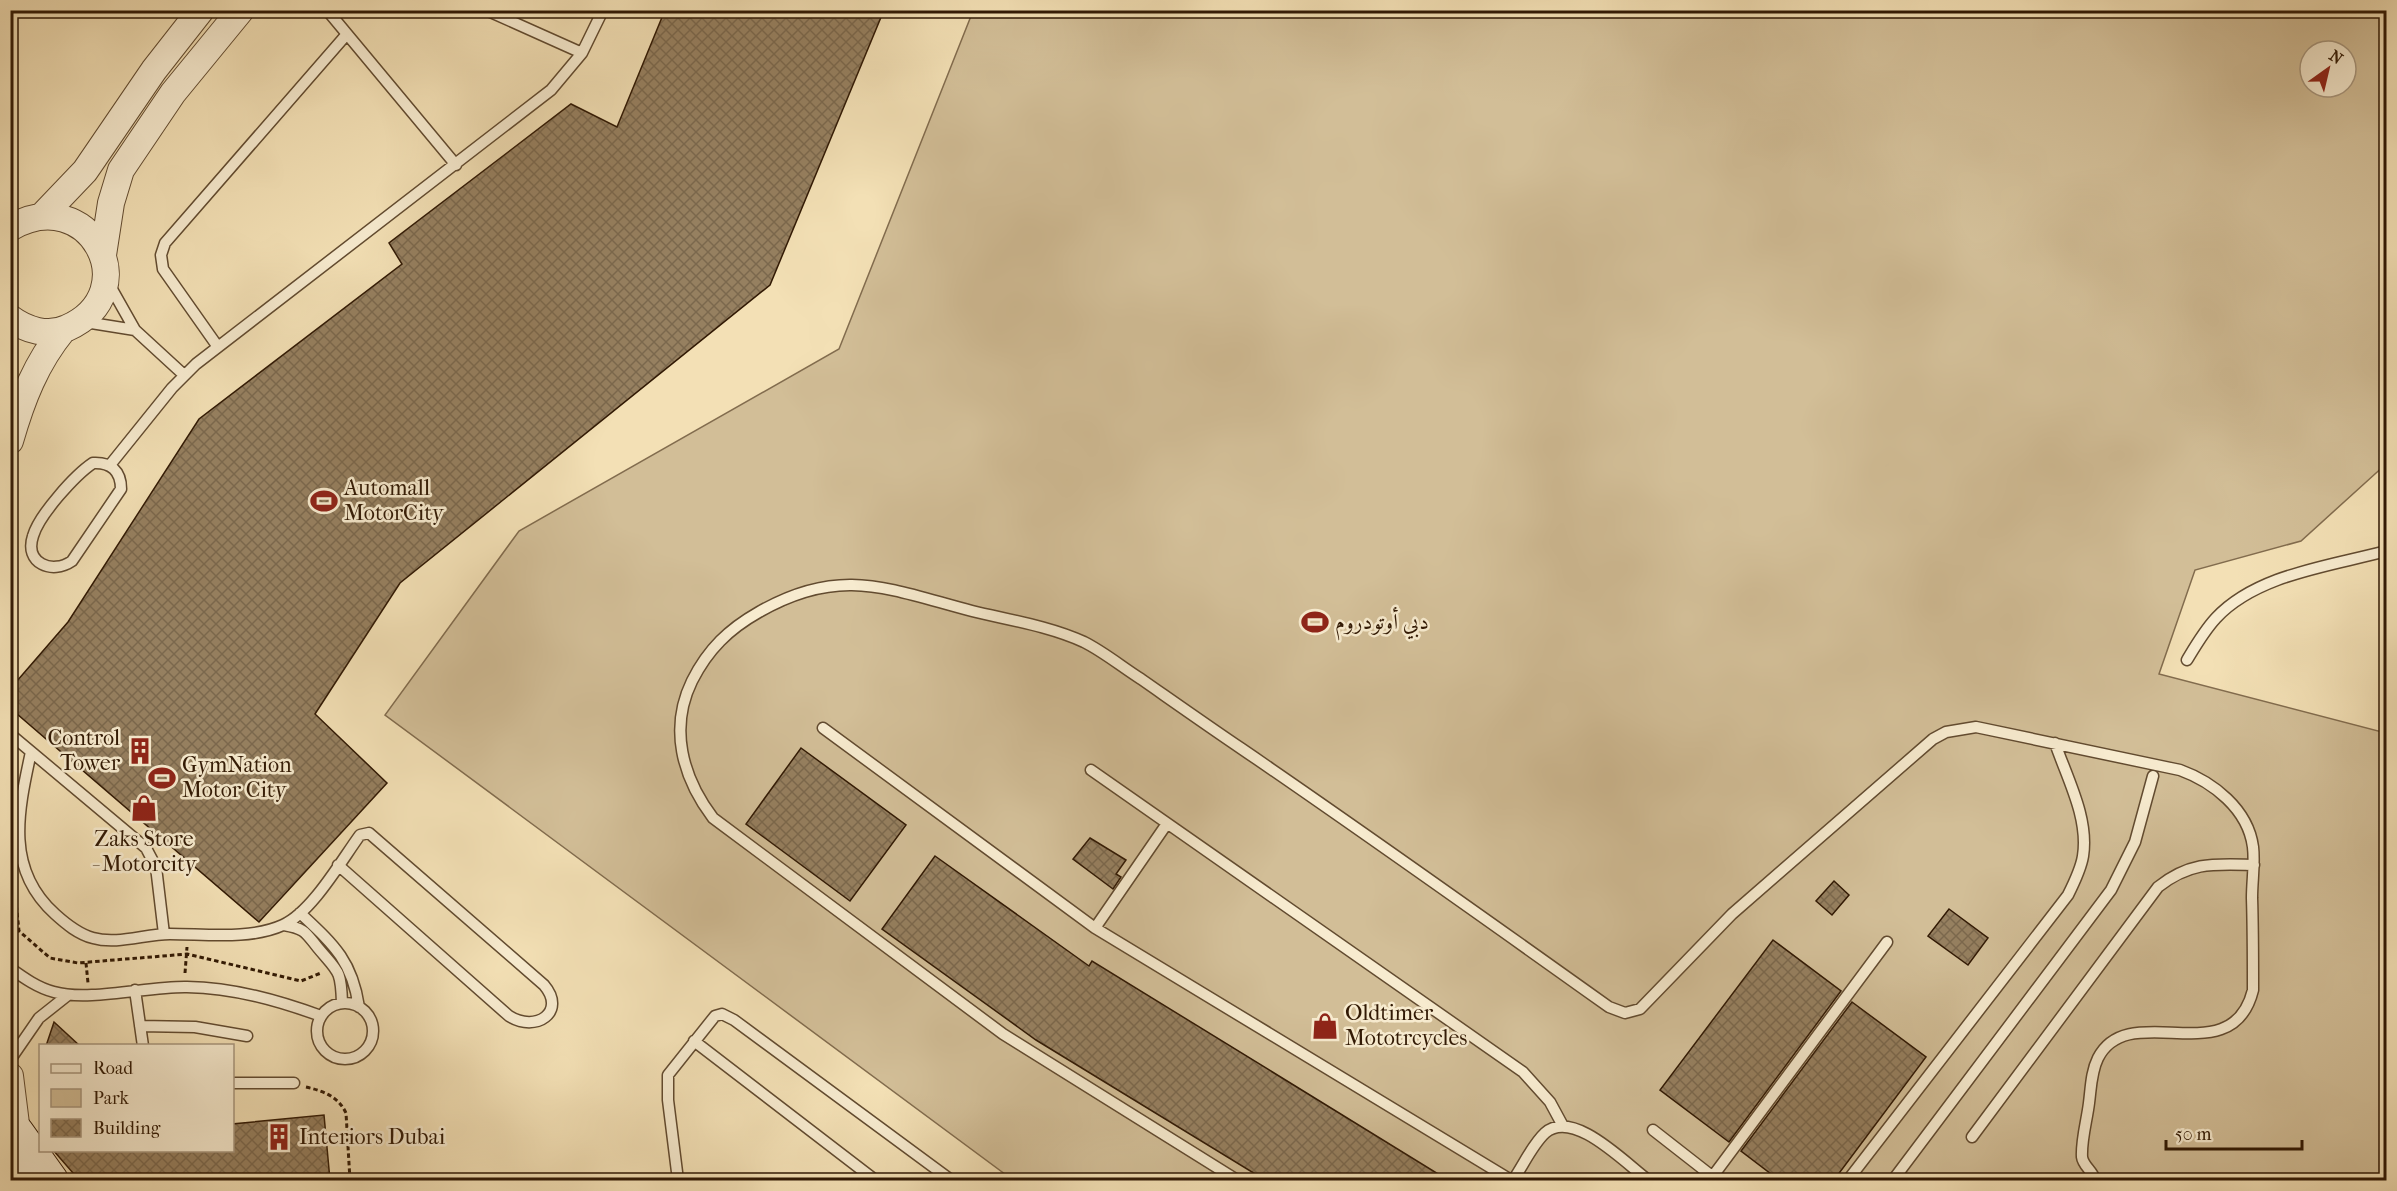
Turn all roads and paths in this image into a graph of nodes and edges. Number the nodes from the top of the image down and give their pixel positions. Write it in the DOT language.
graph roads {
  1 [pos="201,10"];
  2 [pos="241,10"];
  3 [pos="327,10"];
  4 [pos="486,10"];
  5 [pos="603,10"];
  6 [pos="499,13"];
  7 [pos="347,34"];
  8 [pos="582,53"];
  9 [pos="456,165"];
  10 [pos="43,215"];
  11 [pos="10,228"];
  12 [pos="105,267"];
  13 [pos="10,318"];
  14 [pos="73,326"];
  15 [pos="135,330"];
  16 [pos="218,347"];
  17 [pos="184,375"];
  18 [pos="10,441"];
  19 [pos="110,465"];
  20 [pos="2386,551"];
  21 [pos="2187,660"];
  22 [pos="823,728"];
  23 [pos="10,734"];
  24 [pos="2055,743"];
  25 [pos="31,753"];
  26 [pos="1091,770"];
  27 [pos="2153,776"];
  28 [pos="1166,825"];
  29 [pos="338,865"];
  30 [pos="2254,865"];
  31 [pos="300,913"];
  32 [pos="284,925"];
  33 [pos="1095,928"];
  34 [pos="164,934"];
  35 [pos="188,934"];
  36 [pos="1887,942"];
  37 [pos="86,962"];
  38 [pos="10,968"];
  39 [pos="185,987"];
  40 [pos="135,990"];
  41 [pos="88,994"];
  42 [pos="68,995"];
  43 [pos="342,1003"];
  44 [pos="359,1007"];
  45 [pos="321,1016"];
  46 [pos="140,1026"];
  47 [pos="247,1036"];
  48 [pos="694,1041"];
  49 [pos="143,1044"];
  50 [pos="10,1060"];
  51 [pos="10,1076"];
  52 [pos="234,1083"];
  53 [pos="294,1083"];
  54 [pos="1563,1126"];
  55 [pos="1653,1130"];
  56 [pos="18,1131"];
  57 [pos="1972,1137"];
  58 [pos="1714,1179"];
  59 [pos="23,1180"];
  60 [pos="53,1180"];
  61 [pos="350,1180"];
  62 [pos="678,1180"];
  63 [pos="876,1180"];
  64 [pos="951,1180"];
  65 [pos="1237,1180"];
  66 [pos="1512,1180"];
  67 [pos="1648,1180"];
  68 [pos="1848,1180"];
  69 [pos="1893,1180"];
  70 [pos="2095,1180"];
  1 -- 10 [label="street"];
  2 -- 12 [label="street"];
  3 -- 7 [label="lane"];
  4 -- 6 [label="lane"];
  5 -- 8 [label="lane"];
  6 -- 8 [label="lane"];
  7 -- 9 [label="lane"];
  7 -- 16 [label="lane"];
  8 -- 9 [label="lane"];
  9 -- 16 [label="lane"];
  10 -- 11 [label="street"];
  10 -- 12 [label="street"];
  12 -- 14 [label="street"];
  12 -- 15 [label="lane"];
  13 -- 14 [label="street"];
  14 -- 15 [label="lane"];
  14 -- 18 [label="street"];
  15 -- 17 [label="lane"];
  16 -- 17 [label="lane"];
  17 -- 19 [label="lane"];
  19 -- 19 [label="lane"];
  20 -- 21 [label="lane"];
  22 -- 33 [label="lane"];
  23 -- 25 [label="lane"];
  24 -- 30 [label="lane"];
  24 -- 65 [label="lane"];
  24 -- 68 [label="lane"];
  25 -- 34 [label="lane"];
  25 -- 34 [label="lane"];
  26 -- 28 [label="lane"];
  27 -- 69 [label="lane"];
  28 -- 33 [label="lane"];
  28 -- 54 [label="lane"];
  29 -- 29 [label="lane"];
  29 -- 31 [label="lane"];
  30 -- 57 [label="lane"];
  30 -- 70 [label="lane"];
  31 -- 32 [label="lane"];
  31 -- 44 [label="lane"];
  32 -- 35 [label="lane"];
  32 -- 43 [label="lane"];
  33 -- 66 [label="lane"];
  34 -- 35 [label="lane"];
  35 -- 39 [label="path"];
  36 -- 58 [label="lane"];
  37 -- 41 [label="path"];
  38 -- 42 [label="lane"];
  39 -- 40 [label="lane"];
  39 -- 45 [label="lane"];
  40 -- 41 [label="lane"];
  40 -- 46 [label="lane"];
  41 -- 42 [label="lane"];
  42 -- 50 [label="lane"];
  43 -- 44 [label="lane"];
  43 -- 45 [label="lane"];
  44 -- 45 [label="lane"];
  46 -- 47 [label="lane"];
  46 -- 49 [label="lane"];
  48 -- 62 [label="lane"];
  48 -- 63 [label="lane"];
  48 -- 64 [label="lane"];
  51 -- 56 [label="street"];
  52 -- 53 [label="lane"];
  53 -- 61 [label="path"];
  54 -- 66 [label="lane"];
  54 -- 67 [label="lane"];
  55 -- 58 [label="lane"];
  56 -- 59 [label="street"];
  56 -- 60 [label="main road"];
}
